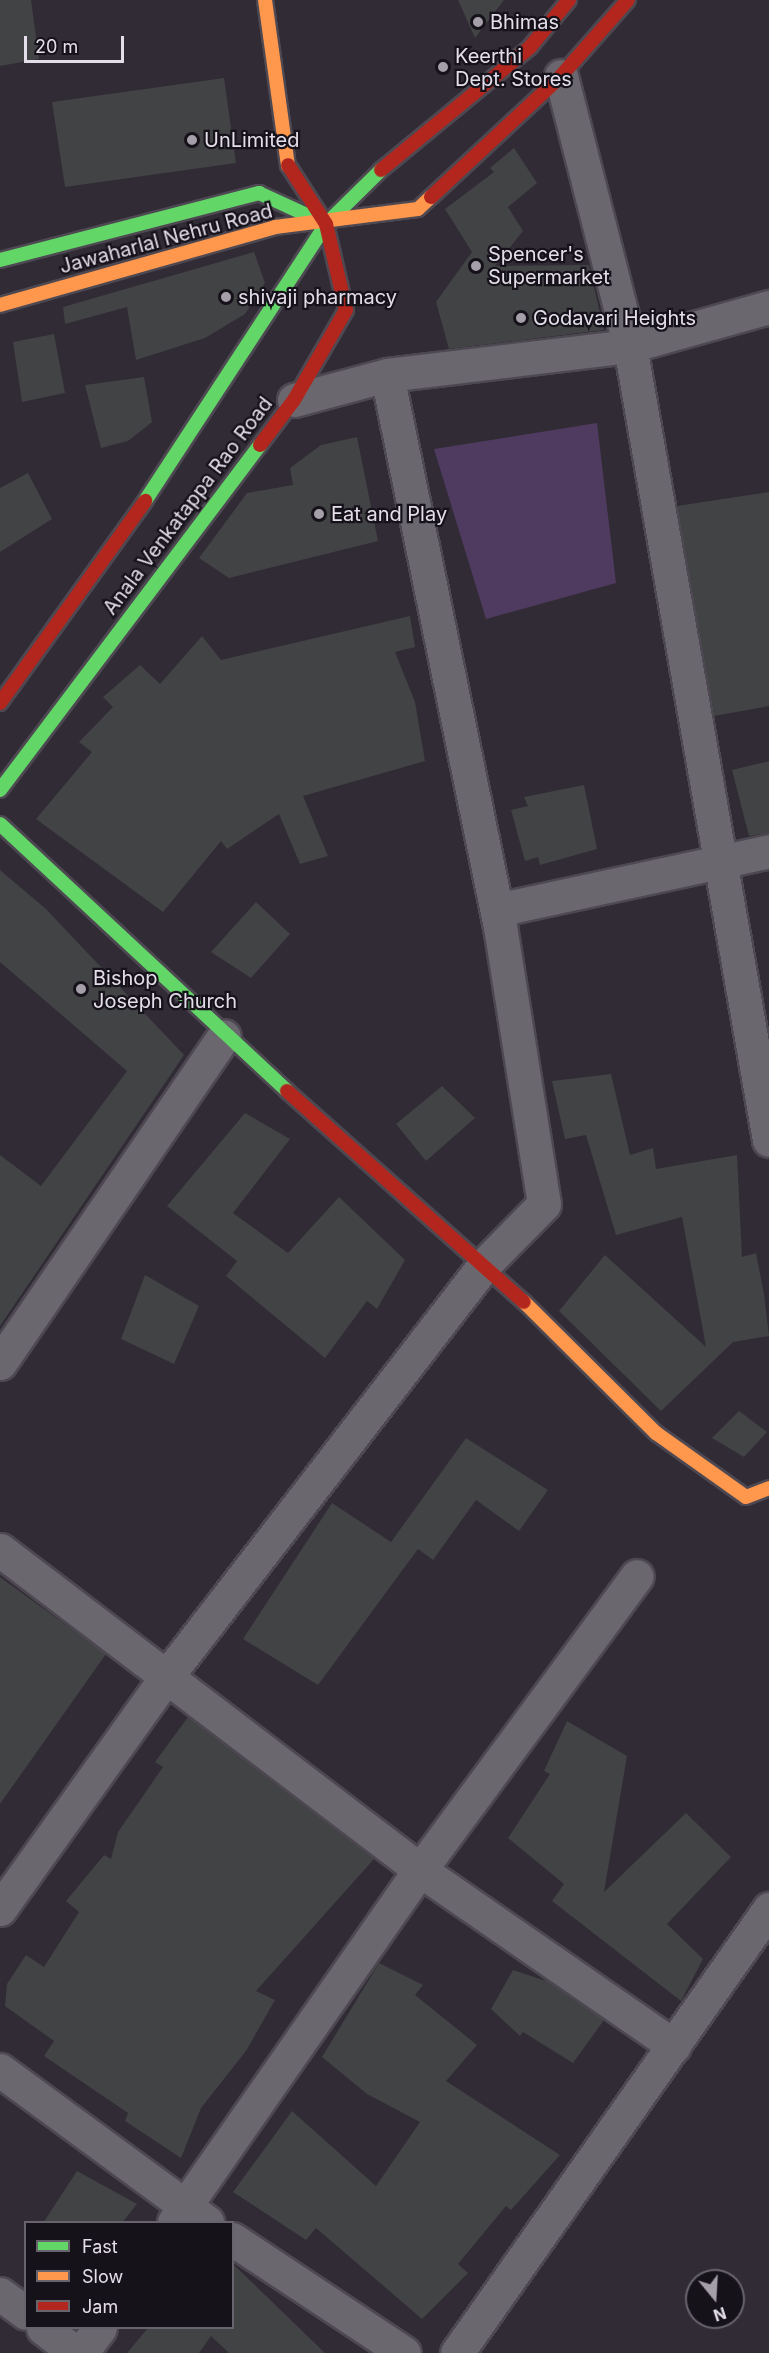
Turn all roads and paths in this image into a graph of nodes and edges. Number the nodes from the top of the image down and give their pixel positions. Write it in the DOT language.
graph roads {
  1 [pos="265,0"];
  2 [pos="569,0"];
  3 [pos="628,0"];
  4 [pos="561,76"];
  5 [pos="326,224"];
  6 [pos="0,260"];
  7 [pos="0,305"];
  8 [pos="769,307"];
  9 [pos="630,346"];
  10 [pos="387,375"];
  11 [pos="294,400"];
  12 [pos="0,703"];
  13 [pos="0,790"];
  14 [pos="0,824"];
  15 [pos="769,851"];
  16 [pos="719,864"];
  17 [pos="497,910"];
  18 [pos="224,1036"];
  19 [pos="769,1140"];
  20 [pos="485,1264"];
  21 [pos="0,1363"];
  22 [pos="769,1488"];
  23 [pos="0,1550"];
  24 [pos="637,1576"];
  25 [pos="167,1676"];
  26 [pos="420,1870"];
  27 [pos="0,1909"];
  28 [pos="769,1909"];
  29 [pos="674,2046"];
  30 [pos="0,2070"];
  31 [pos="189,2218"];
  32 [pos="234,2240"];
  33 [pos="0,2294"];
  34 [pos="24,2312"];
  35 [pos="45,2329"];
  36 [pos="99,2329"];
  37 [pos="76,2353"];
  38 [pos="81,2353"];
  39 [pos="404,2353"];
  40 [pos="458,2353"];
  1 -- 5 [label="main road"];
  2 -- 5 [label="main road, Anala Venkatappa Rao Road"];
  3 -- 4 [label="main road"];
  4 -- 5 [label="main road"];
  4 -- 9 [label="street"];
  5 -- 6 [label="main road, Jawaharlal Nehru Road"];
  5 -- 7 [label="main road, Jawaharlal Nehru Road"];
  5 -- 11 [label="main road, Anala Venkatappa Rao Road"];
  5 -- 12 [label="main road, Anala Venkatappa Rao Road"];
  8 -- 9 [label="street"];
  9 -- 10 [label="street"];
  9 -- 16 [label="street"];
  10 -- 11 [label="street"];
  10 -- 17 [label="street"];
  11 -- 13 [label="main road, Anala Venkatappa Rao Road"];
  14 -- 18 [label="main road"];
  15 -- 16 [label="street"];
  16 -- 17 [label="street"];
  16 -- 19 [label="street"];
  17 -- 20 [label="street"];
  18 -- 20 [label="main road"];
  18 -- 21 [label="street"];
  20 -- 22 [label="main road"];
  20 -- 25 [label="street"];
  23 -- 25 [label="street"];
  24 -- 26 [label="street"];
  25 -- 26 [label="street"];
  25 -- 27 [label="street"];
  26 -- 29 [label="street"];
  26 -- 31 [label="street"];
  28 -- 29 [label="street"];
  29 -- 40 [label="street"];
  30 -- 31 [label="street"];
  32 -- 39 [label="street"];
  33 -- 34 [label="street"];
  35 -- 37 [label="street"];
  36 -- 38 [label="street"];
}
